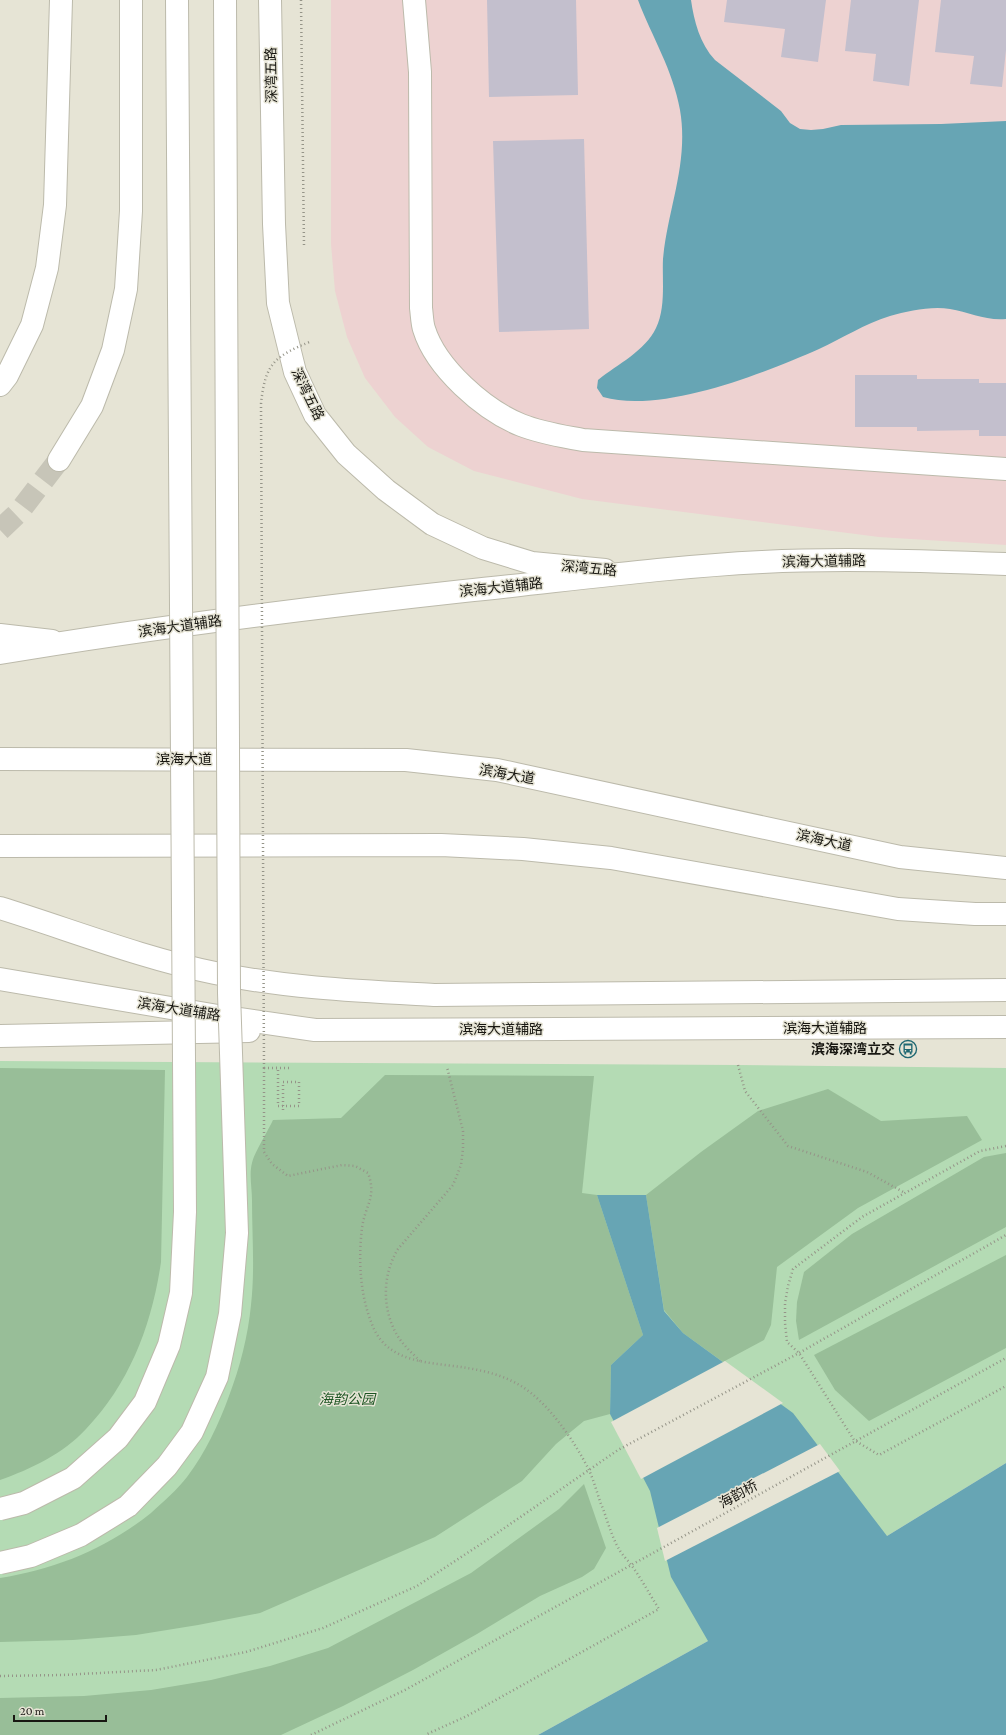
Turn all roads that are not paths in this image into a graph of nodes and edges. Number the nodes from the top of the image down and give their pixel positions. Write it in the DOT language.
graph roads {
  1 [pos="61,0"];
  2 [pos="131,0"];
  3 [pos="177,0"];
  4 [pos="225,0"];
  5 [pos="270,0"];
  6 [pos="414,0"];
  7 [pos="0,385"];
  8 [pos="59,460"];
  9 [pos="1006,469"];
  10 [pos="1006,564"];
  11 [pos="640,572"];
  12 [pos="0,635"];
  13 [pos="64,642"];
  14 [pos="0,653"];
  15 [pos="0,759"];
  16 [pos="0,846"];
  17 [pos="1006,868"];
  18 [pos="0,908"];
  19 [pos="1006,914"];
  20 [pos="0,979"];
  21 [pos="1006,990"];
  22 [pos="1006,1027"];
  23 [pos="315,1030"];
  24 [pos="0,1036"];
  25 [pos="0,1509"];
  26 [pos="0,1563"];
  1 -- 7 [label="main road"];
  2 -- 8 [label="main road"];
  3 -- 25 [label="main road, bridge"];
  4 -- 26 [label="main road, bridge"];
  5 -- 11 [label="main road, 深湾五路"];
  6 -- 9 [label="main road"];
  10 -- 11 [label="main road, 滨海大道辅路"];
  11 -- 13 [label="main road, 滨海大道辅路"];
  12 -- 13 [label="main road"];
  13 -- 14 [label="main road, 滨海大道辅路"];
  15 -- 17 [label="main road, 滨海大道"];
  16 -- 19 [label="main road"];
  18 -- 21 [label="main road"];
  20 -- 23 [label="main road, 滨海大道辅路"];
  22 -- 23 [label="main road, 滨海大道辅路"];
  23 -- 24 [label="main road"];
}
